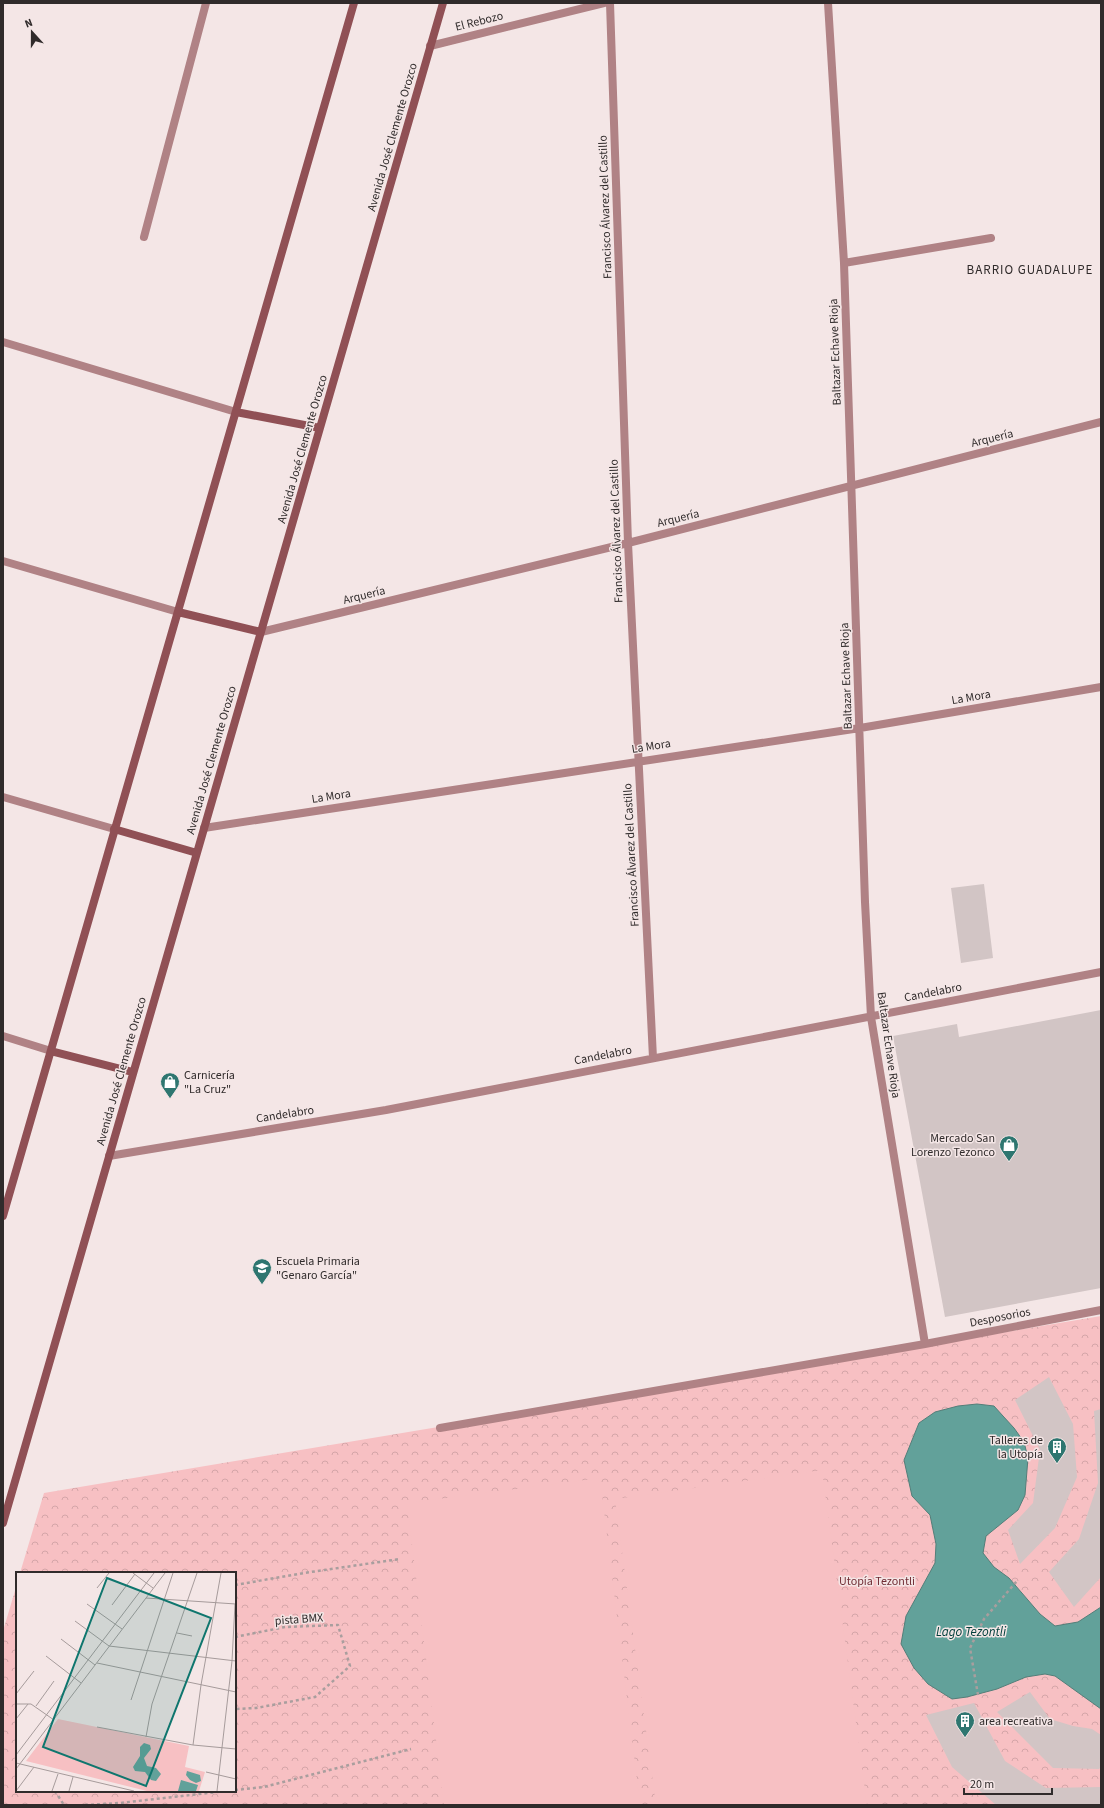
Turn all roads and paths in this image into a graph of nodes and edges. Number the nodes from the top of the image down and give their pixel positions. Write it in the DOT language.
graph roads {
  1 [pos="206,3"];
  2 [pos="354,3"];
  3 [pos="443,3"];
  4 [pos="604,3"];
  5 [pos="610,3"];
  6 [pos="828,3"];
  7 [pos="430,46"];
  8 [pos="144,237"];
  9 [pos="991,238"];
  10 [pos="844,263"];
  11 [pos="3,342"];
  12 [pos="236,412"];
  13 [pos="1101,422"];
  14 [pos="320,428"];
  15 [pos="852,486"];
  16 [pos="628,543"];
  17 [pos="3,561"];
  18 [pos="178,612"];
  19 [pos="261,632"];
  20 [pos="1101,686"];
  21 [pos="860,728"];
  22 [pos="638,760"];
  23 [pos="3,797"];
  24 [pos="204,828"];
  25 [pos="114,829"];
  26 [pos="197,853"];
  27 [pos="1101,972"];
  28 [pos="871,1017"];
  29 [pos="3,1036"];
  30 [pos="51,1050"];
  31 [pos="653,1058"];
  32 [pos="133,1072"];
  33 [pos="109,1156"];
  34 [pos="3,1216"];
  35 [pos="1101,1310"];
  36 [pos="925,1344"];
  37 [pos="440,1428"];
  38 [pos="4,1518"];
  39 [pos="400,1559"];
  40 [pos="1018,1581"];
  41 [pos="236,1585"];
  42 [pos="236,1637"];
  43 [pos="978,1695"];
  44 [pos="236,1709"];
  45 [pos="411,1749"];
  46 [pos="236,1790"];
  47 [pos="56,1792"];
  48 [pos="217,1792"];
  49 [pos="64,1805"];
  50 [pos="85,1805"];
  1 -- 8 [label="street"];
  2 -- 12 [label="street"];
  3 -- 7 [label="street, Avenida José Clemente Orozco"];
  4 -- 7 [label="street, El Rebozo"];
  5 -- 16 [label="street, Francisco Álvarez del Castillo"];
  6 -- 10 [label="street, Baltazar Echave Rioja"];
  7 -- 14 [label="street, Avenida José Clemente Orozco"];
  9 -- 10 [label="street"];
  10 -- 15 [label="street, Baltazar Echave Rioja"];
  11 -- 12 [label="street"];
  12 -- 14 [label="street"];
  12 -- 18 [label="street"];
  13 -- 15 [label="street, Arquería"];
  14 -- 19 [label="street, Avenida José Clemente Orozco"];
  15 -- 16 [label="street, Arquería"];
  15 -- 21 [label="street, Baltazar Echave Rioja"];
  16 -- 19 [label="street, Arquería"];
  16 -- 22 [label="street, Francisco Álvarez del Castillo"];
  17 -- 18 [label="street"];
  18 -- 19 [label="street"];
  18 -- 25 [label="street"];
  19 -- 24 [label="street, Avenida José Clemente Orozco"];
  20 -- 21 [label="street, La Mora"];
  21 -- 22 [label="street, La Mora"];
  21 -- 28 [label="street, Baltazar Echave Rioja"];
  22 -- 24 [label="street, La Mora"];
  22 -- 31 [label="street, Francisco Álvarez del Castillo"];
  23 -- 25 [label="street"];
  24 -- 26 [label="street, Avenida José Clemente Orozco"];
  25 -- 26 [label="street"];
  25 -- 30 [label="street"];
  26 -- 32 [label="street, Avenida José Clemente Orozco"];
  27 -- 28 [label="street, Candelabro"];
  28 -- 31 [label="street, Candelabro"];
  28 -- 36 [label="street, Baltazar Echave Rioja"];
  29 -- 30 [label="street"];
  30 -- 32 [label="street"];
  30 -- 34 [label="street"];
  31 -- 33 [label="street, Candelabro"];
  32 -- 33 [label="street, Avenida José Clemente Orozco"];
  33 -- 38 [label="street, Avenida José Clemente Orozco"];
  35 -- 36 [label="street, Desposorios"];
  36 -- 37 [label="street, Desposorios"];
  39 -- 41 [label="path"];
  40 -- 43 [label="path"];
  42 -- 44 [label="path, pista BMX"];
  45 -- 46 [label="path"];
  47 -- 49 [label="path"];
  48 -- 50 [label="path"];
}
